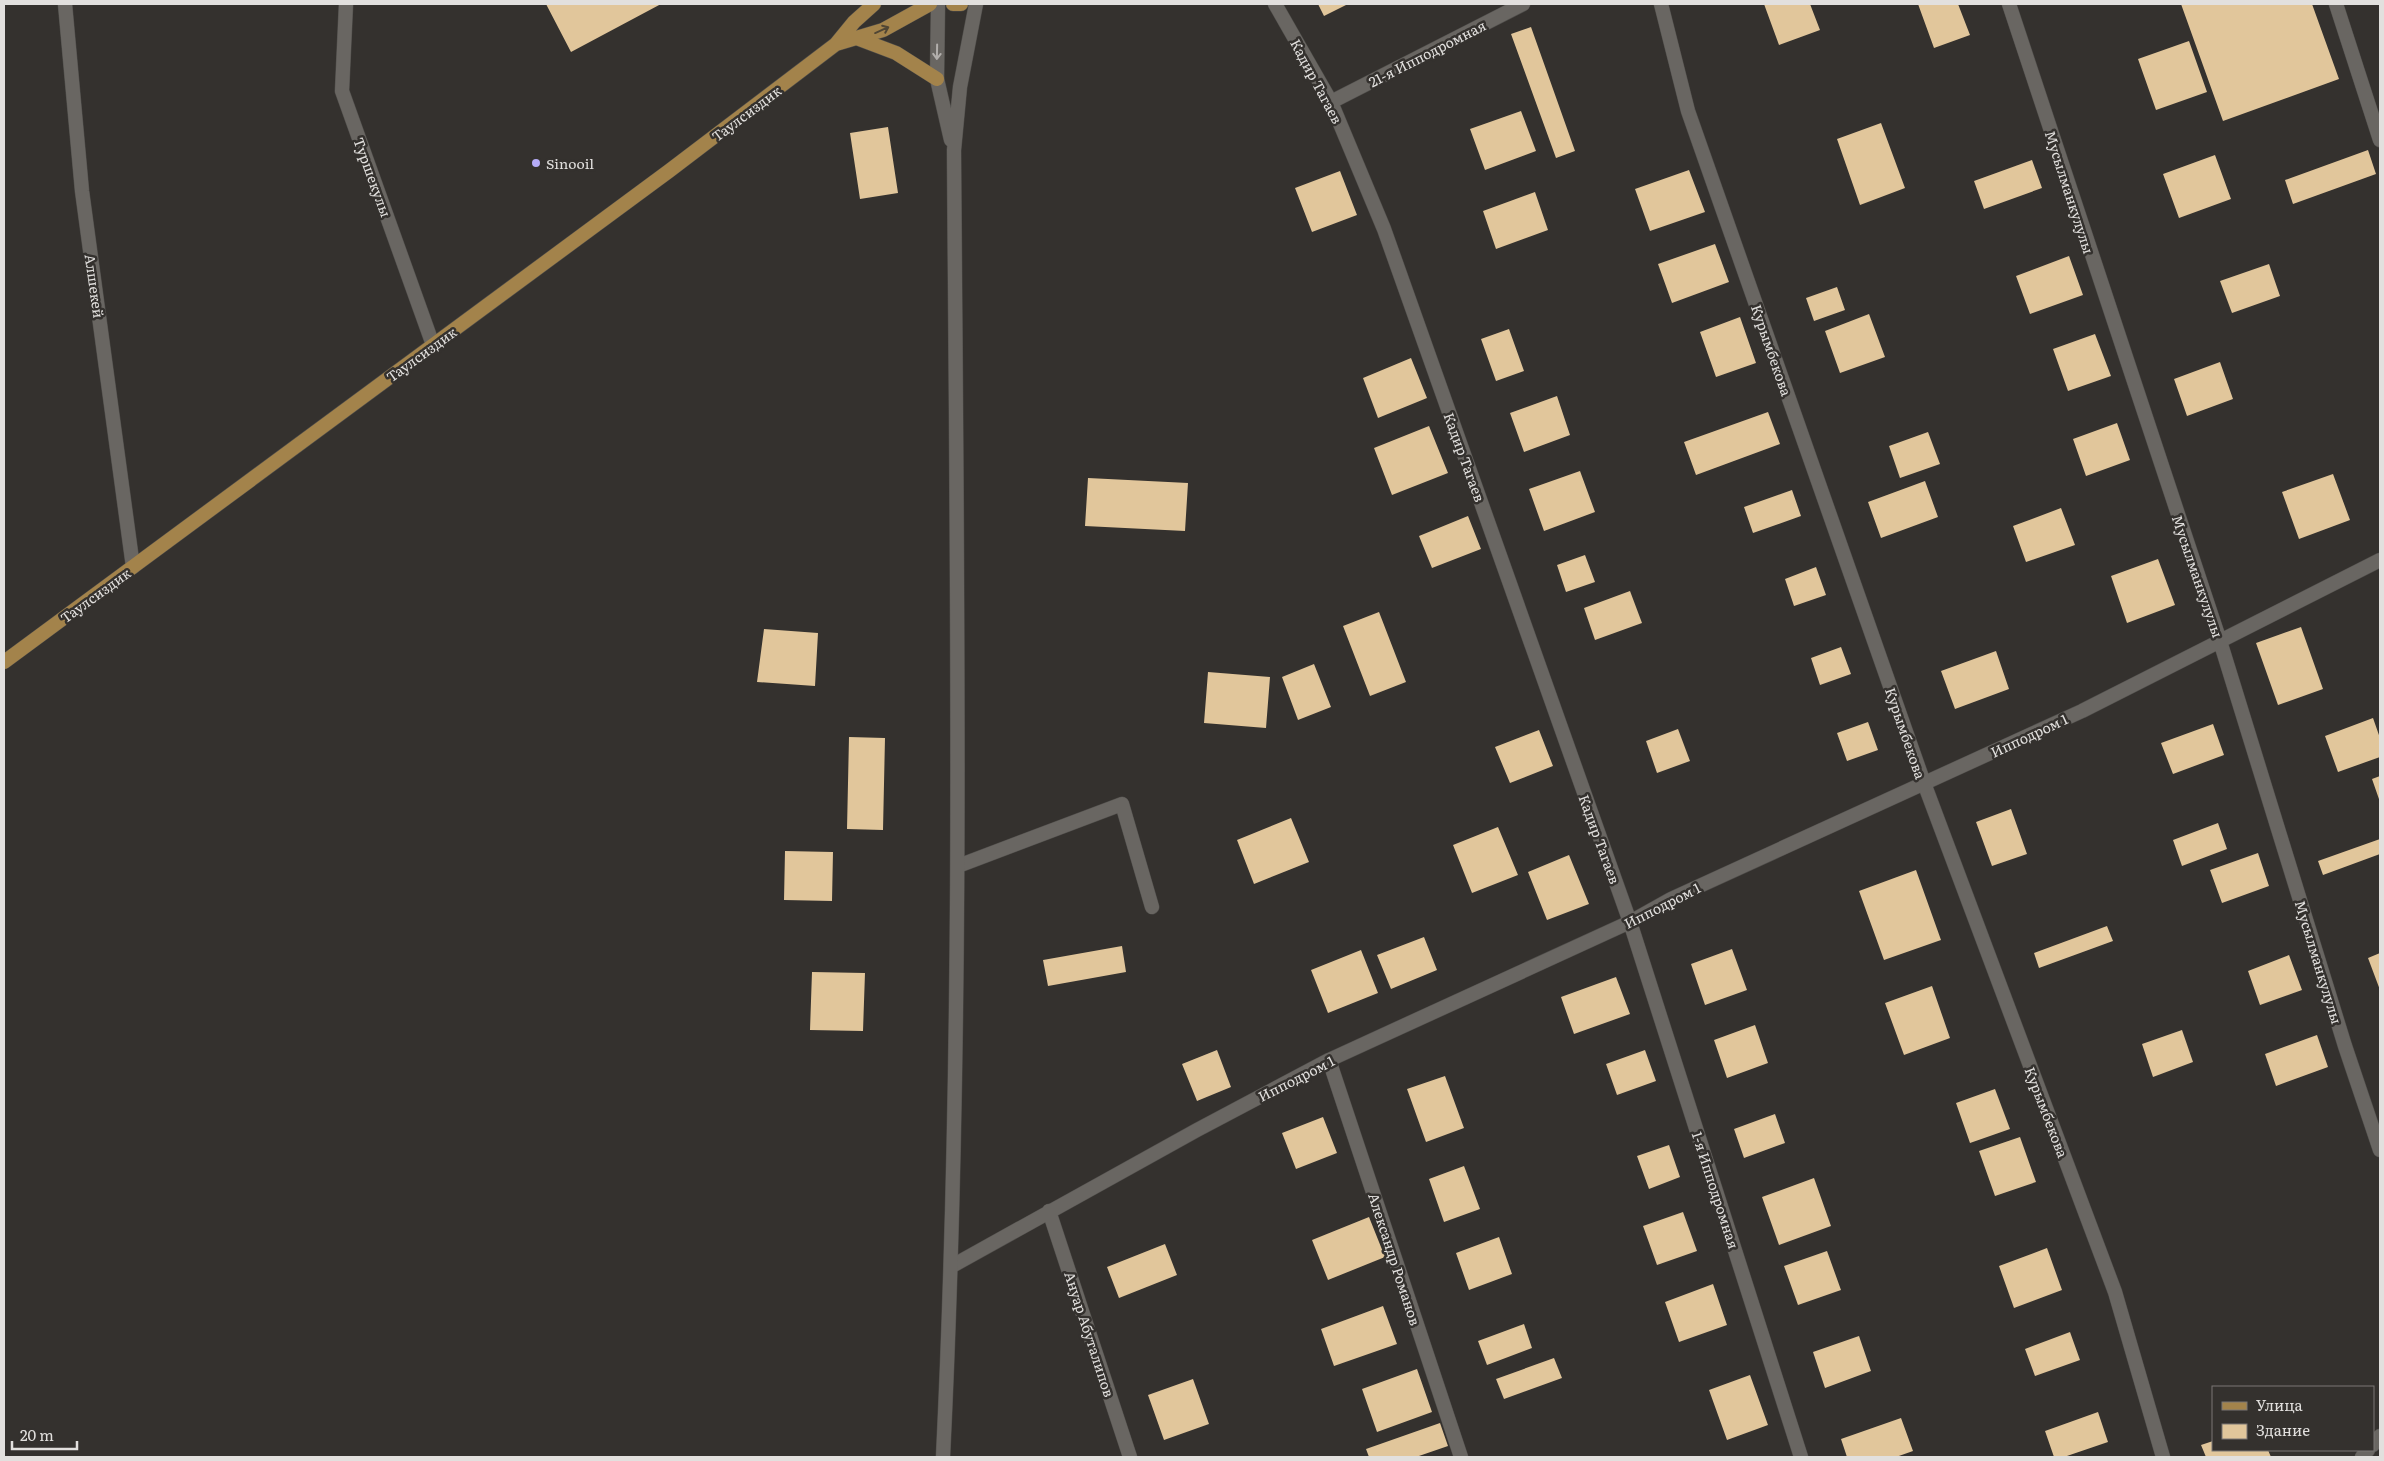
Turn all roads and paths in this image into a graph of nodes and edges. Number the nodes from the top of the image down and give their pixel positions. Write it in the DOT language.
graph roads {
  1 [pos="65,4"];
  2 [pos="346,4"];
  3 [pos="874,4"];
  4 [pos="930,4"];
  5 [pos="938,4"];
  6 [pos="953,4"];
  7 [pos="961,4"];
  8 [pos="976,4"];
  9 [pos="1275,4"];
  10 [pos="1522,4"];
  11 [pos="1661,4"];
  12 [pos="2009,4"];
  13 [pos="2336,4"];
  14 [pos="859,39"];
  15 [pos="836,44"];
  16 [pos="937,79"];
  17 [pos="1331,102"];
  18 [pos="2380,140"];
  19 [pos="954,150"];
  20 [pos="433,345"];
  21 [pos="2380,560"];
  22 [pos="132,567"];
  23 [pos="2220,641"];
  24 [pos="4,662"];
  25 [pos="1924,783"];
  26 [pos="958,866"];
  27 [pos="1152,907"];
  28 [pos="1630,922"];
  29 [pos="1329,1060"];
  30 [pos="2380,1150"];
  31 [pos="1049,1211"];
  32 [pos="952,1266"];
  33 [pos="943,1457"];
  34 [pos="1130,1457"];
  35 [pos="1462,1457"];
  36 [pos="1801,1457"];
  37 [pos="2164,1457"];
  1 -- 22 [label="street, Алшекей"];
  2 -- 20 [label="street, Туршекулы"];
  3 -- 15 [label="main road, Таулсиздик"];
  14 -- 4 [label="main road, Таулсиздик, one-way"];
  5 -- 16 [label="street, one-way"];
  6 -- 7 [label="main road"];
  8 -- 19 [label="street"];
  9 -- 17 [label="street, Кадир Тагаев"];
  10 -- 17 [label="street, 21-я Ипподромная"];
  11 -- 25 [label="street, Курымбекова"];
  12 -- 23 [label="street, Мусылманкулулы"];
  13 -- 18 [label="street"];
  14 -- 15 [label="main road, Таулсиздик"];
  14 -- 16 [label="main road"];
  15 -- 20 [label="main road, Таулсиздик"];
  16 -- 19 [label="street"];
  17 -- 28 [label="street, Кадир Тагаев"];
  19 -- 26 [label="street"];
  20 -- 22 [label="main road, Таулсиздик"];
  21 -- 23 [label="street, Ипподром 1"];
  22 -- 24 [label="main road, Таулсиздик"];
  23 -- 25 [label="street, Ипподром 1"];
  23 -- 30 [label="street, Мусылманкулулы"];
  25 -- 28 [label="street, Ипподром 1"];
  25 -- 37 [label="street, Курымбекова"];
  26 -- 27 [label="street"];
  26 -- 32 [label="street"];
  28 -- 29 [label="street, Ипподром 1"];
  28 -- 36 [label="street, 1-я Ипподромная"];
  29 -- 31 [label="street, Ипподром 1"];
  29 -- 35 [label="street, Александр Романов"];
  31 -- 32 [label="street, Ипподром 1"];
  31 -- 34 [label="street, Ануар Абуталипов"];
  32 -- 33 [label="street"];
}
